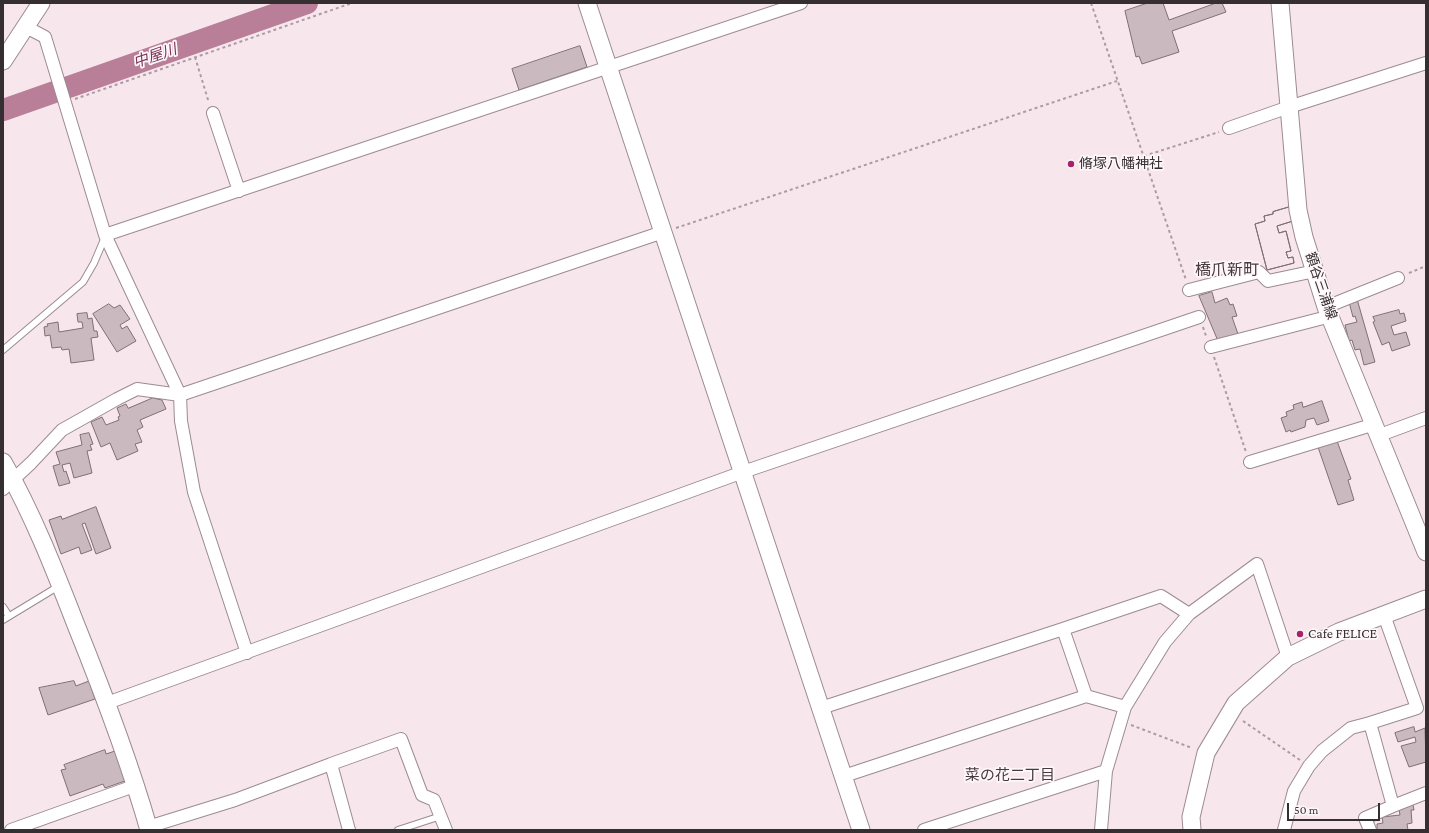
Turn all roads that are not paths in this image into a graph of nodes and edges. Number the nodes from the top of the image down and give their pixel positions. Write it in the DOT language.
graph roads {
  1 [pos="42,3"];
  2 [pos="587,3"];
  3 [pos="801,3"];
  4 [pos="1280,3"];
  5 [pos="26,27"];
  6 [pos="3,61"];
  7 [pos="1426,63"];
  8 [pos="610,68"];
  9 [pos="1289,107"];
  10 [pos="213,113"];
  11 [pos="1229,128"];
  12 [pos="239,191"];
  13 [pos="663,232"];
  14 [pos="105,235"];
  15 [pos="1315,271"];
  16 [pos="1398,278"];
  17 [pos="1190,290"];
  18 [pos="1328,311"];
  19 [pos="1199,317"];
  20 [pos="1211,347"];
  21 [pos="3,350"];
  22 [pos="180,395"];
  23 [pos="1426,418"];
  24 [pos="1377,429"];
  25 [pos="3,462"];
  26 [pos="1250,462"];
  27 [pos="743,472"];
  28 [pos="8,484"];
  29 [pos="1426,552"];
  30 [pos="61,585"];
  31 [pos="1426,599"];
  32 [pos="3,607"];
  33 [pos="1189,614"];
  34 [pos="1384,614"];
  35 [pos="9,616"];
  36 [pos="3,620"];
  37 [pos="1063,629"];
  38 [pos="247,653"];
  39 [pos="1288,657"];
  40 [pos="1086,696"];
  41 [pos="107,703"];
  42 [pos="1125,707"];
  43 [pos="821,708"];
  44 [pos="1370,723"];
  45 [pos="331,764"];
  46 [pos="1106,771"];
  47 [pos="844,776"];
  48 [pos="134,786"];
  49 [pos="1426,793"];
  50 [pos="1393,806"];
  51 [pos="441,816"];
  52 [pos="149,828"];
  53 [pos="11,830"];
  54 [pos="349,830"];
  55 [pos="398,830"];
  56 [pos="446,830"];
  57 [pos="861,830"];
  58 [pos="924,830"];
  59 [pos="1101,830"];
  60 [pos="1192,830"];
  61 [pos="1284,830"];
  62 [pos="1370,830"];
  1 -- 5 [label="street"];
  2 -- 8 [label="street"];
  3 -- 8 [label="street"];
  4 -- 9 [label="street, 額谷三浦線"];
  5 -- 6 [label="street"];
  5 -- 14 [label="street"];
  7 -- 9 [label="street"];
  8 -- 12 [label="street"];
  8 -- 13 [label="street"];
  9 -- 11 [label="street"];
  9 -- 15 [label="street, 額谷三浦線"];
  10 -- 12 [label="street"];
  12 -- 14 [label="street"];
  13 -- 22 [label="street"];
  13 -- 27 [label="street"];
  14 -- 21 [label="lane"];
  14 -- 22 [label="street"];
  15 -- 17 [label="street"];
  15 -- 18 [label="street, 額谷三浦線"];
  16 -- 18 [label="street"];
  18 -- 20 [label="street"];
  18 -- 24 [label="street, 額谷三浦線"];
  19 -- 27 [label="street"];
  22 -- 28 [label="street"];
  22 -- 38 [label="street"];
  23 -- 24 [label="street"];
  24 -- 26 [label="street"];
  24 -- 29 [label="street, 額谷三浦線"];
  25 -- 28 [label="street"];
  27 -- 38 [label="street"];
  27 -- 43 [label="street"];
  28 -- 30 [label="street"];
  30 -- 35 [label="lane"];
  30 -- 41 [label="street"];
  31 -- 34 [label="street"];
  32 -- 35 [label="lane"];
  33 -- 37 [label="street"];
  33 -- 39 [label="street"];
  33 -- 42 [label="street"];
  34 -- 39 [label="street"];
  34 -- 44 [label="street"];
  35 -- 36 [label="lane"];
  37 -- 40 [label="street"];
  37 -- 43 [label="street"];
  38 -- 41 [label="street"];
  39 -- 60 [label="street"];
  40 -- 42 [label="street"];
  40 -- 47 [label="street"];
  41 -- 48 [label="street"];
  42 -- 46 [label="street"];
  43 -- 47 [label="street"];
  44 -- 50 [label="street"];
  44 -- 61 [label="street"];
  45 -- 51 [label="street"];
  45 -- 52 [label="street"];
  45 -- 54 [label="street"];
  46 -- 58 [label="street"];
  46 -- 59 [label="street"];
  47 -- 57 [label="street"];
  48 -- 52 [label="street"];
  48 -- 53 [label="street"];
  49 -- 50 [label="street"];
  50 -- 62 [label="street"];
  51 -- 55 [label="lane"];
  51 -- 56 [label="street"];
}
